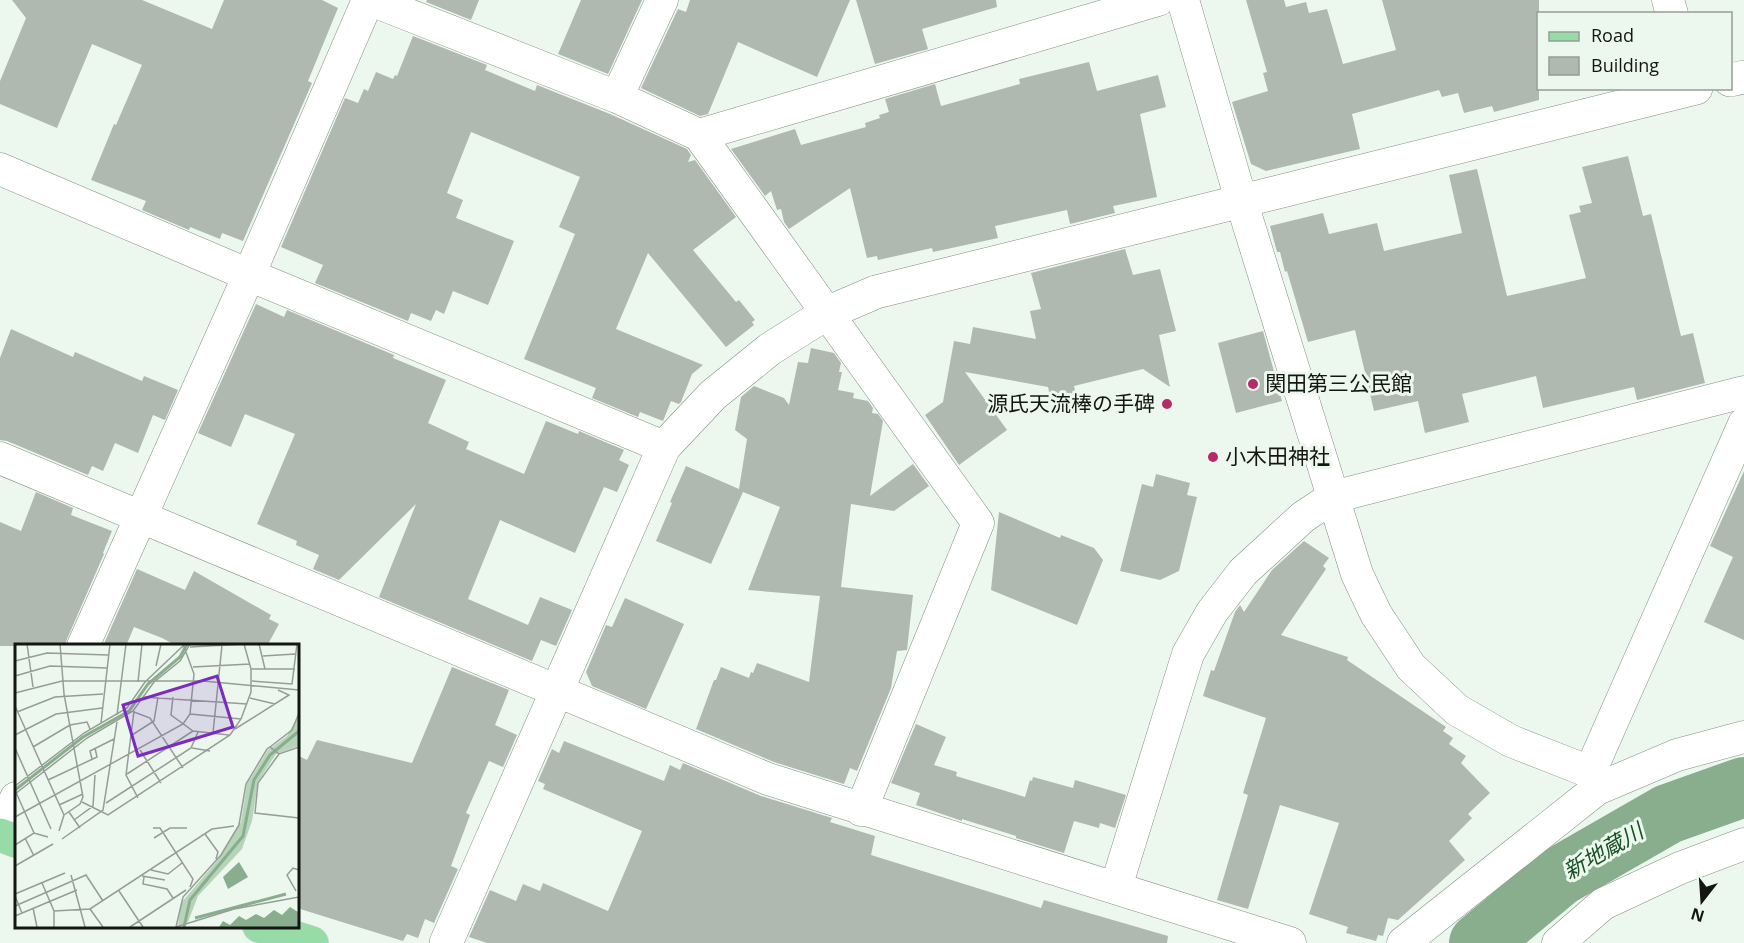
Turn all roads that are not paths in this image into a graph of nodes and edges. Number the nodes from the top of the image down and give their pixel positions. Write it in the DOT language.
graph roads {
  1 [pos="370,0"];
  2 [pos="662,0"];
  3 [pos="1158,0"];
  4 [pos="1183,0"];
  5 [pos="1690,90"];
  6 [pos="617,98"];
  7 [pos="699,135"];
  8 [pos="0,169"];
  9 [pos="1241,200"];
  10 [pos="249,275"];
  11 [pos="827,313"];
  12 [pos="1744,392"];
  13 [pos="1744,424"];
  14 [pos="664,447"];
  15 [pos="0,458"];
  16 [pos="1333,497"];
  17 [pos="141,516"];
  18 [pos="84,644"];
  19 [pos="556,691"];
  20 [pos="1744,737"];
  21 [pos="1593,780"];
  22 [pos="15,800"];
  23 [pos="861,810"];
  24 [pos="0,835"];
  25 [pos="15,840"];
  26 [pos="1744,844"];
  27 [pos="1116,887"];
  28 [pos="266,934"];
  29 [pos="312,943"];
  30 [pos="446,943"];
  31 [pos="1290,943"];
  32 [pos="1403,943"];
  33 [pos="1558,943"];
  1 -- 6 [label="street"];
  1 -- 10 [label="street"];
  2 -- 6 [label="street"];
  3 -- 7 [label="street"];
  4 -- 9 [label="street"];
  5 -- 9 [label="street"];
  6 -- 7 [label="street"];
  7 -- 11 [label="street"];
  8 -- 10 [label="street"];
  9 -- 11 [label="street"];
  9 -- 16 [label="street"];
  10 -- 14 [label="street"];
  10 -- 17 [label="street"];
  11 -- 14 [label="street"];
  11 -- 23 [label="street"];
  12 -- 16 [label="street"];
  13 -- 21 [label="street"];
  14 -- 19 [label="street"];
  15 -- 17 [label="street"];
  16 -- 21 [label="street"];
  16 -- 27 [label="street"];
  17 -- 18 [label="street"];
  17 -- 19 [label="street"];
  19 -- 23 [label="street"];
  19 -- 30 [label="street"];
  20 -- 21 [label="street"];
  21 -- 32 [label="street"];
  22 -- 24 [label="street"];
  23 -- 27 [label="street"];
  24 -- 25 [label="main road"];
  26 -- 33 [label="street"];
  27 -- 31 [label="street"];
  28 -- 29 [label="main road"];
}
